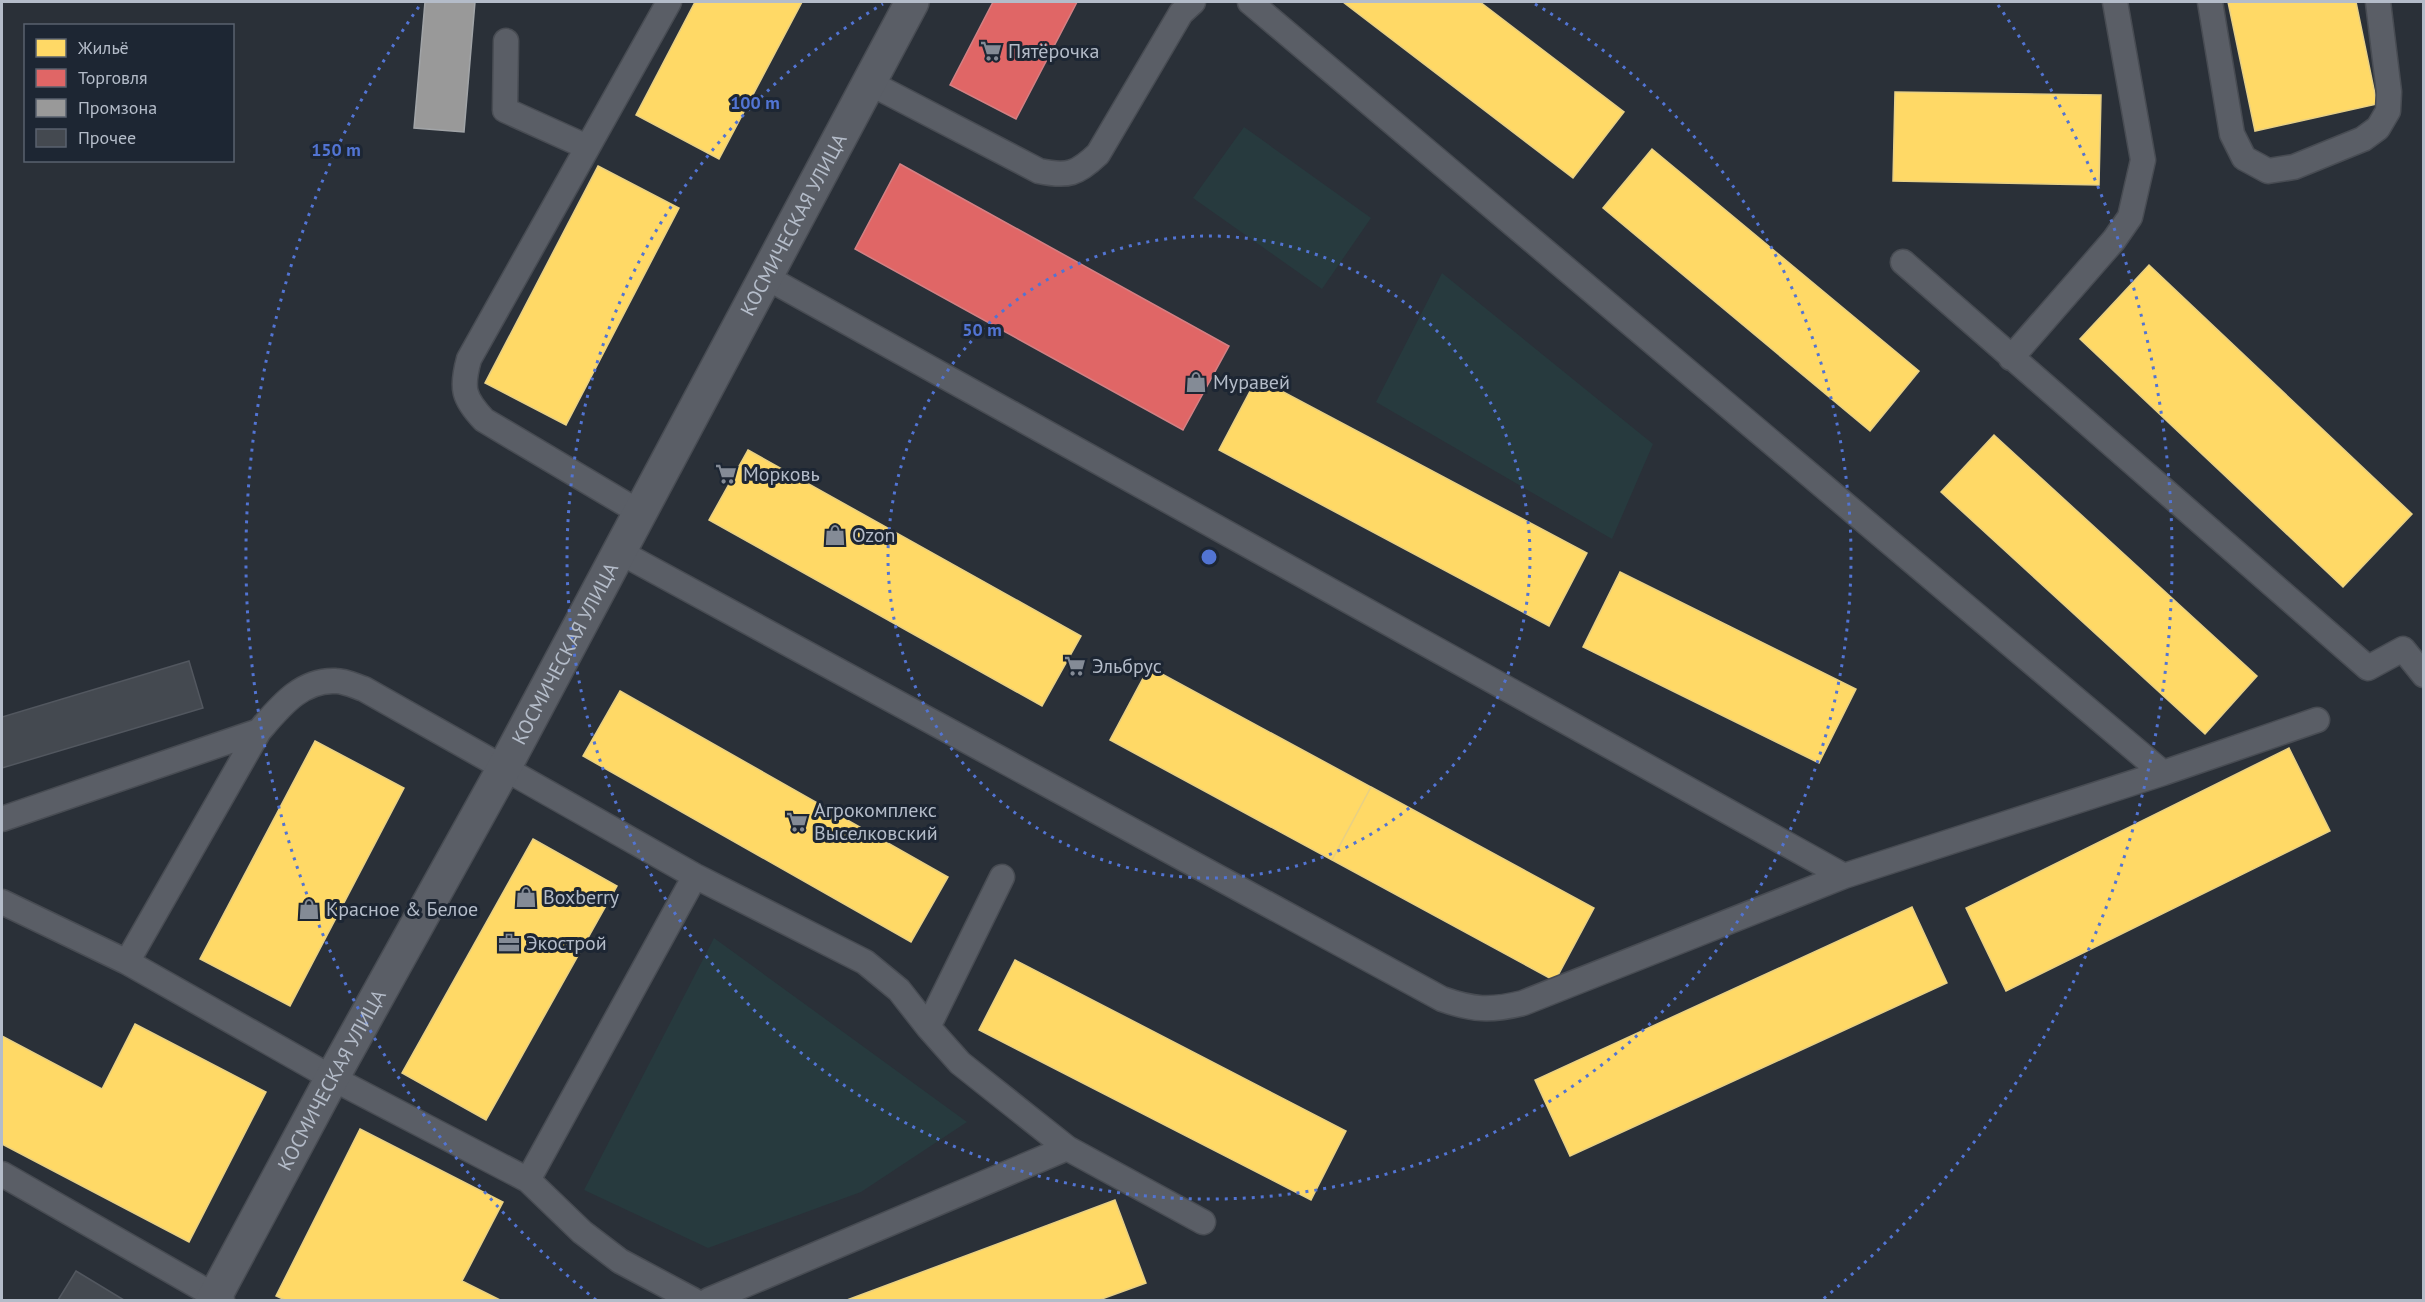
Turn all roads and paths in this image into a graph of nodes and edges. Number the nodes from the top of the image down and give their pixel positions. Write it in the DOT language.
graph roads {
  1 [pos="669,2"];
  2 [pos="912,2"];
  3 [pos="1193,2"];
  4 [pos="1250,2"];
  5 [pos="2115,2"];
  6 [pos="2210,2"];
  7 [pos="2378,2"];
  8 [pos="506,41"];
  9 [pos="868,82"];
  10 [pos="587,147"];
  11 [pos="1903,262"];
  12 [pos="764,276"];
  13 [pos="2011,358"];
  14 [pos="639,512"];
  15 [pos="618,551"];
  16 [pos="2424,675"];
  17 [pos="2317,720"];
  18 [pos="258,731"];
  19 [pos="504,768"];
  20 [pos="2163,773"];
  21 [pos="2,819"];
  22 [pos="695,876"];
  23 [pos="1844,876"];
  24 [pos="1002,877"];
  25 [pos="2,902"];
  26 [pos="127,962"];
  27 [pos="928,1027"];
  28 [pos="332,1078"];
  29 [pos="1067,1148"];
  30 [pos="2,1174"];
  31 [pos="528,1180"];
  32 [pos="1203,1222"];
  33 [pos="217,1299"];
  34 [pos="693,1300"];
  35 [pos="709,1300"];
  1 -- 10 [label="lane"];
  2 -- 9 [label="street, КОСМИЧЕСКАЯ УЛИЦА"];
  3 -- 9 [label="lane"];
  4 -- 20 [label="lane"];
  5 -- 13 [label="lane"];
  6 -- 7 [label="lane"];
  8 -- 10 [label="lane"];
  9 -- 12 [label="street, КОСМИЧЕСКАЯ УЛИЦА"];
  10 -- 14 [label="lane"];
  11 -- 13 [label="lane"];
  12 -- 14 [label="street, КОСМИЧЕСКАЯ УЛИЦА"];
  12 -- 23 [label="lane"];
  13 -- 16 [label="lane"];
  14 -- 15 [label="street, КОСМИЧЕСКАЯ УЛИЦА"];
  15 -- 19 [label="street, КОСМИЧЕСКАЯ УЛИЦА"];
  15 -- 23 [label="lane"];
  17 -- 20 [label="lane"];
  18 -- 19 [label="lane"];
  18 -- 21 [label="lane"];
  18 -- 26 [label="lane"];
  19 -- 22 [label="lane"];
  19 -- 28 [label="street, КОСМИЧЕСКАЯ УЛИЦА"];
  20 -- 23 [label="lane"];
  22 -- 27 [label="lane"];
  22 -- 31 [label="lane"];
  24 -- 27 [label="lane"];
  25 -- 26 [label="lane"];
  26 -- 28 [label="lane"];
  27 -- 29 [label="lane"];
  28 -- 31 [label="lane"];
  28 -- 33 [label="street, КОСМИЧЕСКАЯ УЛИЦА"];
  29 -- 32 [label="lane"];
  29 -- 35 [label="lane"];
  30 -- 33 [label="lane"];
  31 -- 34 [label="lane"];
}
